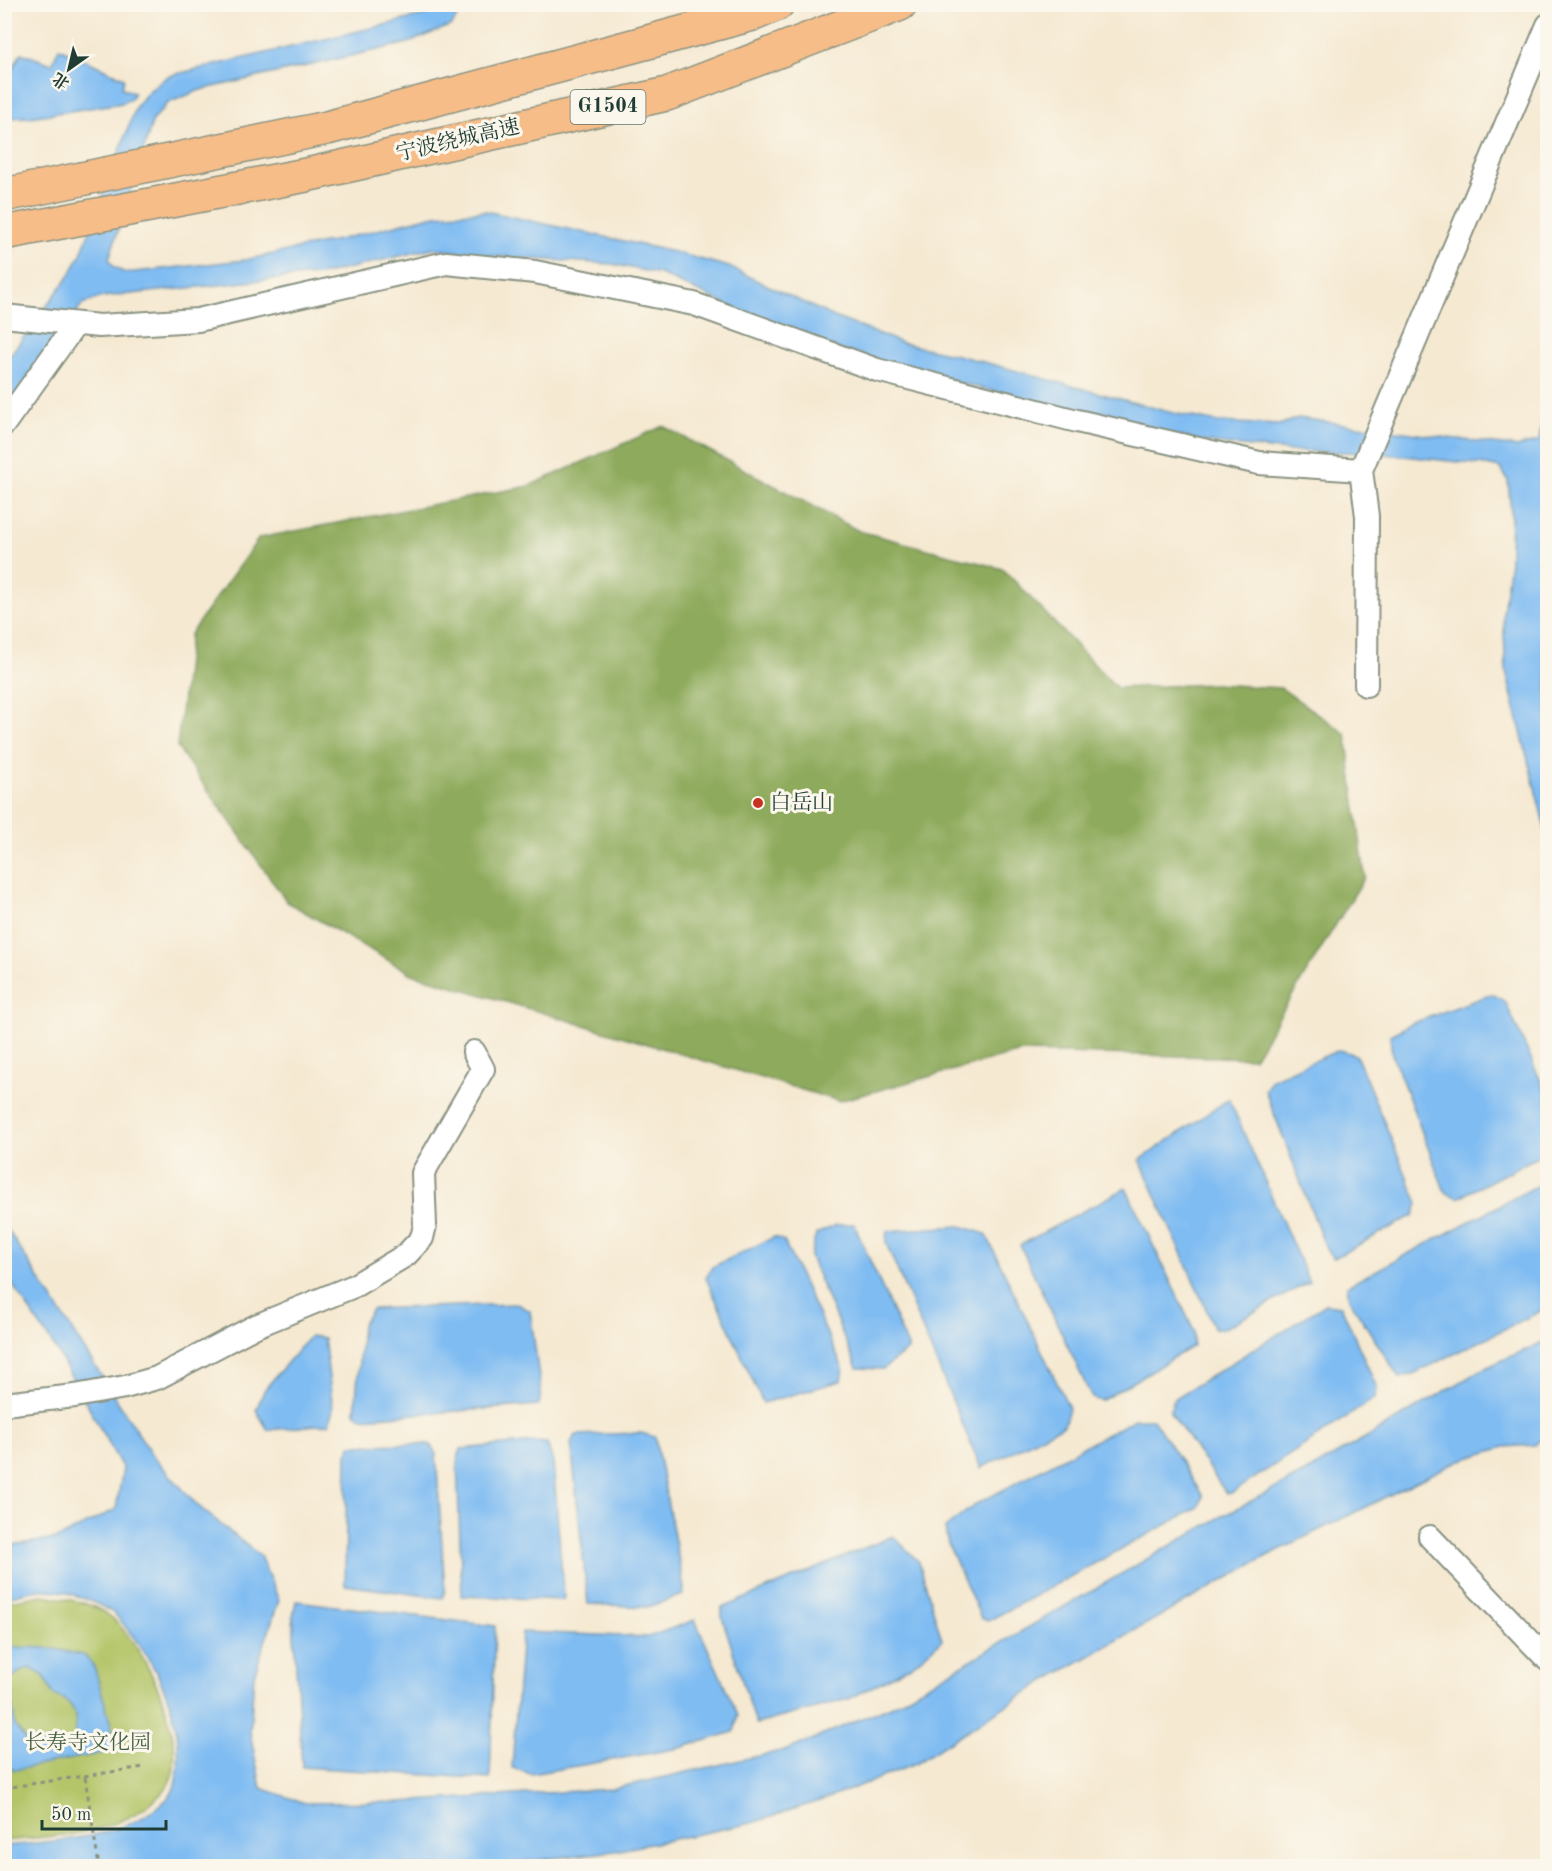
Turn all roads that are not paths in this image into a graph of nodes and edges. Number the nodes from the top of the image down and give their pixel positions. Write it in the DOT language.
graph roads {
  1 [pos="777,4"];
  2 [pos="900,4"];
  3 [pos="1548,25"];
  4 [pos="4,195"];
  5 [pos="4,233"];
  6 [pos="4,316"];
  7 [pos="75,325"];
  8 [pos="4,424"];
  9 [pos="1364,462"];
  10 [pos="1366,685"];
  11 [pos="474,1052"];
  12 [pos="4,1404"];
  13 [pos="1430,1537"];
  14 [pos="1548,1660"];
  1 -- 4 [label="highway, G1504"];
  2 -- 5 [label="highway, 宁波绕城高速 / G1504"];
  3 -- 9 [label="street"];
  6 -- 7 [label="street"];
  7 -- 8 [label="street"];
  7 -- 9 [label="street"];
  9 -- 10 [label="street"];
  11 -- 12 [label="street"];
  13 -- 14 [label="street"];
}
